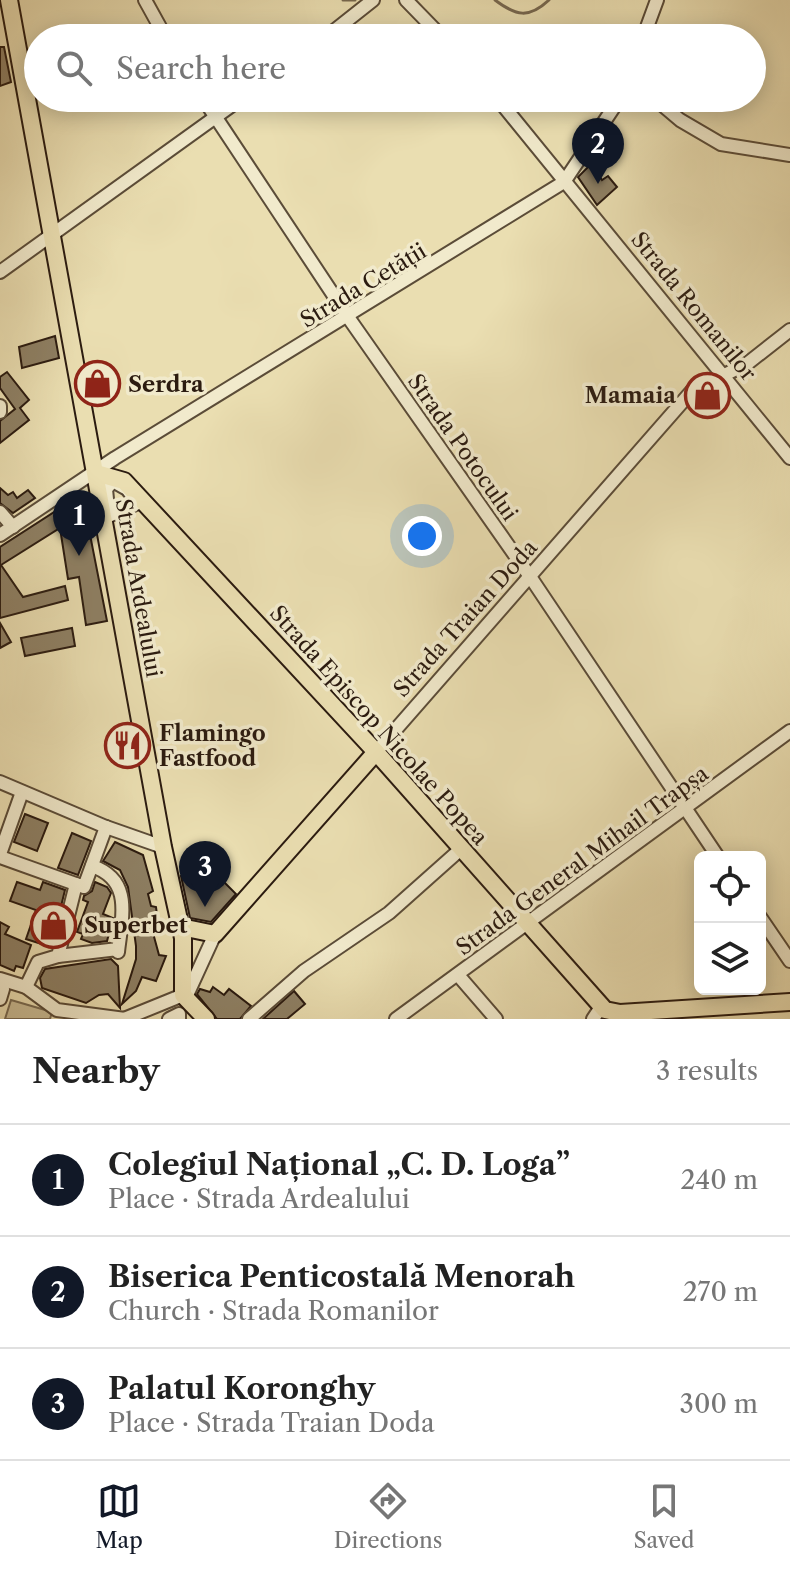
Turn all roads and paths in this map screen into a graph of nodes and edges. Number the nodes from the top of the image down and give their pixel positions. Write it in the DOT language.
graph roads {
  1 [pos="9,0"];
  2 [pos="145,0"];
  3 [pos="373,0"];
  4 [pos="406,0"];
  5 [pos="657,0"];
  6 [pos="158,24"];
  7 [pos="343,24"];
  8 [pos="429,24"];
  9 [pos="648,24"];
  10 [pos="24,82"];
  11 [pos="29,112"];
  12 [pos="212,112"];
  13 [pos="222,112"];
  14 [pos="508,112"];
  15 [pos="611,112"];
  16 [pos="671,112"];
  17 [pos="215,117"];
  18 [pos="790,155"];
  19 [pos="564,182"];
  20 [pos="52,235"];
  21 [pos="0,272"];
  22 [pos="348,317"];
  23 [pos="790,330"];
  24 [pos="724,374"];
  25 [pos="790,458"];
  26 [pos="96,473"];
  27 [pos="140,501"];
  28 [pos="0,512"];
  29 [pos="107,517"];
  30 [pos="13,527"];
  31 [pos="0,535"];
  32 [pos="531,578"];
  33 [pos="790,731"];
  34 [pos="376,752"];
  35 [pos="0,782"];
  36 [pos="22,792"];
  37 [pos="685,809"];
  38 [pos="106,827"];
  39 [pos="163,847"];
  40 [pos="462,848"];
  41 [pos="714,851"];
  42 [pos="0,856"];
  43 [pos="92,866"];
  44 [pos="80,885"];
  45 [pos="529,923"];
  46 [pos="764,923"];
  47 [pos="181,927"];
  48 [pos="215,934"];
  49 [pos="58,956"];
  50 [pos="790,961"];
  51 [pos="458,975"];
  52 [pos="26,987"];
  53 [pos="1,989"];
  54 [pos="183,995"];
  55 [pos="790,1002"];
  56 [pos="597,1013"];
  57 [pos="55,1014"];
  58 [pos="124,1019"];
  59 [pos="206,1019"];
  60 [pos="249,1019"];
  61 [pos="396,1019"];
  62 [pos="496,1019"];
  1 -- 10 [label="main road, Strada Ardealului"];
  2 -- 6 [label="street"];
  3 -- 7 [label="street"];
  4 -- 8 [label="street"];
  5 -- 9 [label="street"];
  11 -- 20 [label="main road, Strada Ardealului"];
  12 -- 17 [label="street, Strada Potocului"];
  13 -- 17 [label="street"];
  14 -- 19 [label="street, Strada Romanilor"];
  15 -- 19 [label="street, Strada Cetății"];
  16 -- 18 [label="street"];
  17 -- 20 [label="street"];
  17 -- 22 [label="street, Strada Potocului"];
  19 -- 22 [label="street, Strada Cetății"];
  19 -- 24 [label="street, Strada Romanilor"];
  20 -- 21 [label="street"];
  20 -- 26 [label="main road, Strada Ardealului"];
  22 -- 26 [label="street, Strada Cetății"];
  22 -- 32 [label="street, Strada Potocului"];
  23 -- 24 [label="street, Strada Traian Doda"];
  24 -- 25 [label="street, Strada Romanilor"];
  24 -- 32 [label="street, Strada Traian Doda"];
  26 -- 27 [label="main road, Strada Episcop Nicolae Popea"];
  26 -- 29 [label="main road, Strada Ardealului"];
  26 -- 30 [label="street, Strada Cetății"];
  27 -- 29 [label="street"];
  27 -- 29 [label="street"];
  27 -- 34 [label="main road, Strada Episcop Nicolae Popea"];
  28 -- 30 [label="street"];
  29 -- 39 [label="main road, Strada Ardealului"];
  30 -- 31 [label="street, Strada Cetății"];
  32 -- 34 [label="street, Strada Traian Doda"];
  32 -- 37 [label="street, Strada Potocului"];
  33 -- 37 [label="street, Strada General Mihail Trapșa"];
  34 -- 40 [label="main road, Strada Episcop Nicolae Popea"];
  34 -- 48 [label="main road, Strada Traian Doda"];
  35 -- 36 [label="street"];
  36 -- 38 [label="street"];
  36 -- 42 [label="street"];
  37 -- 41 [label="street, Strada Potocului"];
  37 -- 45 [label="street, Strada General Mihail Trapșa"];
  38 -- 39 [label="street"];
  38 -- 43 [label="street"];
  39 -- 47 [label="main road, Strada Ardealului"];
  40 -- 45 [label="main road, Strada Episcop Nicolae Popea"];
  40 -- 60 [label="street"];
  42 -- 44 [label="street"];
  43 -- 44 [label="street"];
  43 -- 49 [label="street"];
  44 -- 49 [label="street"];
  45 -- 51 [label="street, Strada General Mihail Trapșa"];
  45 -- 56 [label="main road, Strada Episcop Nicolae Popea"];
  46 -- 50 [label="street"];
  47 -- 48 [label="main road"];
  47 -- 54 [label="main road, Strada Ardealului"];
  48 -- 54 [label="street"];
  49 -- 52 [label="street"];
  51 -- 61 [label="street, Strada General Mihail Trapșa"];
  51 -- 62 [label="street"];
  52 -- 53 [label="street"];
  52 -- 57 [label="street"];
  54 -- 58 [label="street"];
  54 -- 59 [label="main road"];
  55 -- 56 [label="main road"];
  57 -- 58 [label="street"];
}
